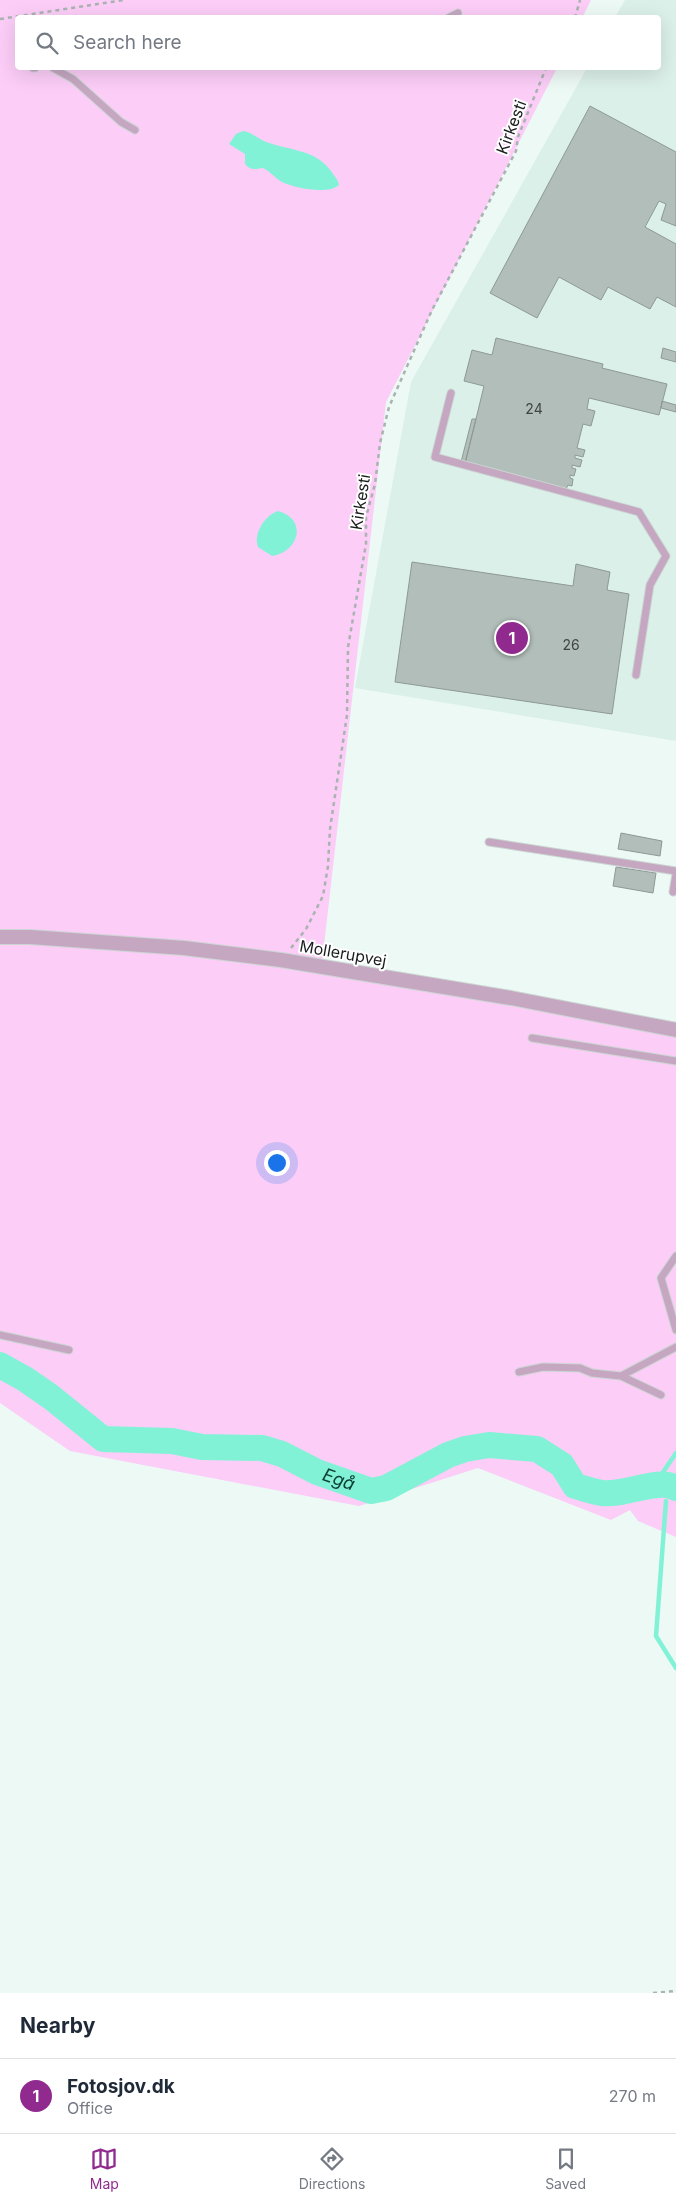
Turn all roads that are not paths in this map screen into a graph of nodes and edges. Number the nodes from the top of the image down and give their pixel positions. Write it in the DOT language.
graph roads {
  1 [pos="458,13"];
  2 [pos="454,15"];
  3 [pos="57,70"];
  4 [pos="135,130"];
  5 [pos="452,394"];
  6 [pos="636,675"];
  7 [pos="489,842"];
  8 [pos="676,872"];
  9 [pos="673,892"];
  10 [pos="0,937"];
  11 [pos="676,1030"];
  12 [pos="532,1038"];
  13 [pos="676,1061"];
  14 [pos="676,1256"];
  15 [pos="676,1330"];
  16 [pos="0,1335"];
  17 [pos="676,1347"];
  18 [pos="68,1350"];
  19 [pos="519,1372"];
  20 [pos="621,1376"];
  21 [pos="661,1395"];
  1 -- 2 [label="lane"];
  3 -- 4 [label="lane"];
  5 -- 6 [label="lane"];
  7 -- 8 [label="lane"];
  8 -- 9 [label="lane"];
  10 -- 11 [label="street, Mollerupvej"];
  12 -- 13 [label="lane"];
  14 -- 15 [label="lane"];
  16 -- 18 [label="lane"];
  17 -- 20 [label="lane"];
  19 -- 20 [label="lane"];
  20 -- 21 [label="lane"];
}
